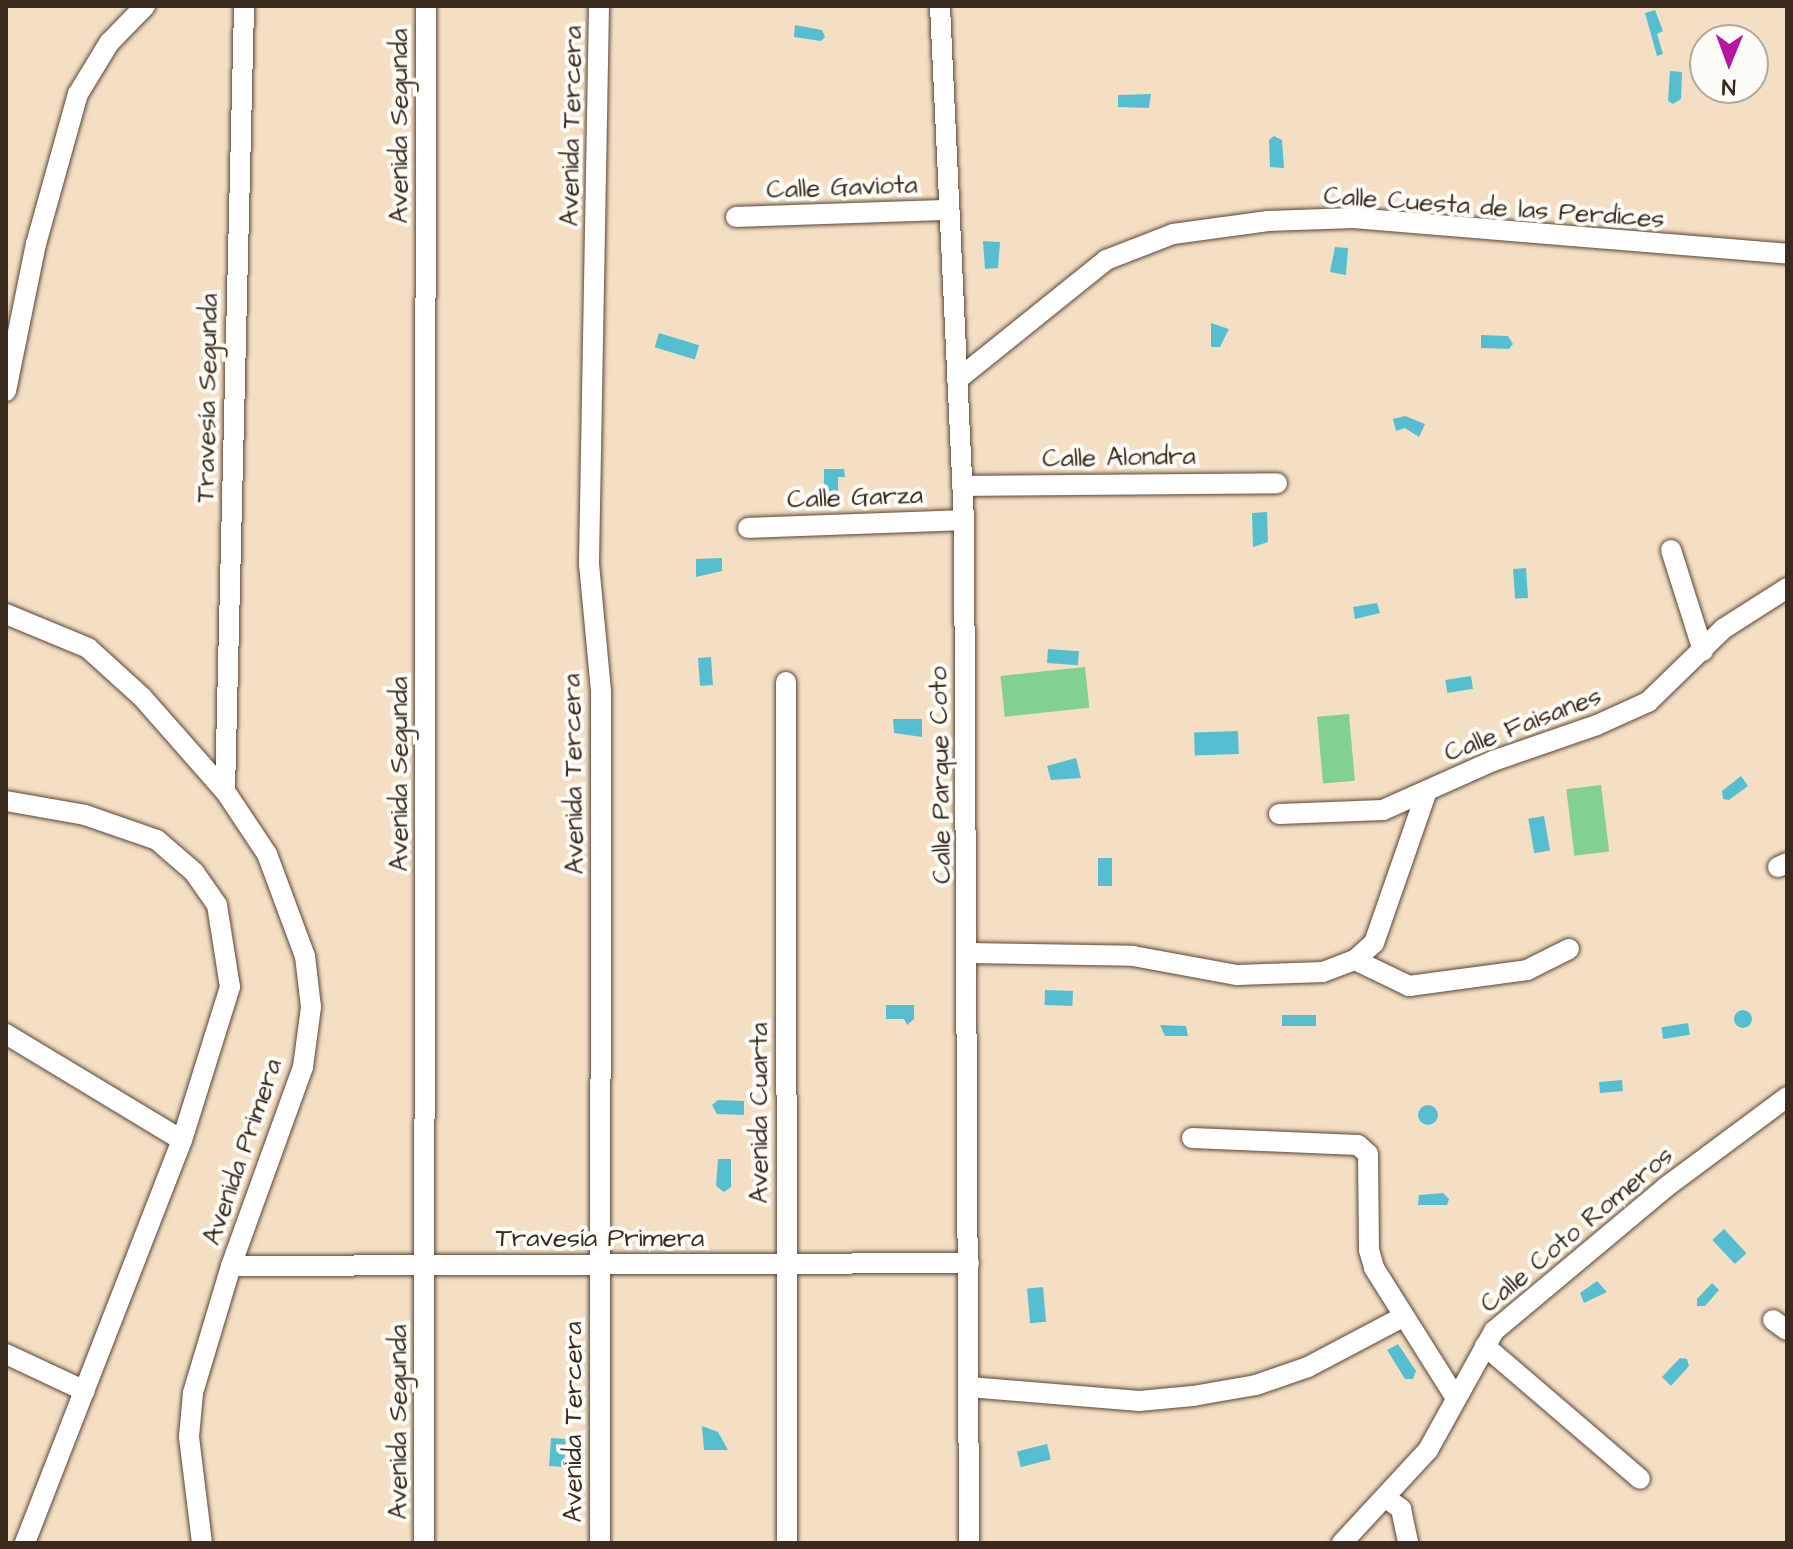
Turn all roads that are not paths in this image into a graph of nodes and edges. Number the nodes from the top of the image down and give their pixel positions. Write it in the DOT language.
graph roads {
  1 [pos="145,6"];
  2 [pos="244,6"];
  3 [pos="426,6"];
  4 [pos="599,6"];
  5 [pos="940,6"];
  6 [pos="949,210"];
  7 [pos="736,217"];
  8 [pos="1787,254"];
  9 [pos="957,380"];
  10 [pos="6,391"];
  11 [pos="1277,483"];
  12 [pos="962,486"];
  13 [pos="964,520"];
  14 [pos="748,528"];
  15 [pos="1671,550"];
  16 [pos="1787,588"];
  17 [pos="6,614"];
  18 [pos="1703,651"];
  19 [pos="786,682"];
  20 [pos="225,791"];
  21 [pos="1427,791"];
  22 [pos="6,801"];
  23 [pos="1279,814"];
  24 [pos="1569,949"];
  25 [pos="969,953"];
  26 [pos="1355,960"];
  27 [pos="6,1034"];
  28 [pos="1787,1097"];
  29 [pos="1192,1138"];
  30 [pos="182,1140"];
  31 [pos="969,1263"];
  32 [pos="786,1264"];
  33 [pos="426,1265"];
  34 [pos="601,1265"];
  35 [pos="231,1266"];
  36 [pos="1403,1317"];
  37 [pos="1485,1346"];
  38 [pos="6,1354"];
  39 [pos="969,1387"];
  40 [pos="85,1391"];
  41 [pos="1456,1398"];
  42 [pos="1640,1479"];
  43 [pos="1386,1498"];
  44 [pos="25,1543"];
  45 [pos="202,1543"];
  46 [pos="424,1543"];
  47 [pos="600,1543"];
  48 [pos="787,1543"];
  49 [pos="969,1543"];
  50 [pos="1342,1543"];
  51 [pos="1408,1543"];
  1 -- 10 [label="street"];
  2 -- 20 [label="street, Travesía Segunda"];
  3 -- 33 [label="street, Avenida Segunda"];
  4 -- 34 [label="street, Avenida Tercera"];
  5 -- 6 [label="street, Calle Parque Coto"];
  6 -- 7 [label="street, Calle Gaviota"];
  6 -- 9 [label="street, Calle Parque Coto"];
  8 -- 9 [label="street, Calle Cuesta de las Perdices"];
  9 -- 12 [label="street, Calle Parque Coto"];
  11 -- 12 [label="street, Calle Alondra"];
  12 -- 13 [label="street, Calle Parque Coto"];
  13 -- 14 [label="street, Calle Garza"];
  13 -- 25 [label="street, Calle Parque Coto"];
  15 -- 18 [label="street"];
  16 -- 18 [label="street, Calle Faisanes"];
  17 -- 20 [label="street, Avenida Primera"];
  18 -- 21 [label="street, Calle Faisanes"];
  19 -- 32 [label="street, Avenida Cuarta"];
  20 -- 35 [label="street, Avenida Primera"];
  21 -- 23 [label="street"];
  21 -- 26 [label="street, Calle Faisanes"];
  22 -- 30 [label="street"];
  24 -- 26 [label="street"];
  25 -- 26 [label="street"];
  25 -- 31 [label="street, Calle Parque Coto"];
  27 -- 30 [label="street"];
  28 -- 37 [label="street, Calle Coto Romeros"];
  29 -- 36 [label="street"];
  30 -- 40 [label="street"];
  31 -- 32 [label="street, Travesía Primera"];
  31 -- 39 [label="street, Calle Parque Coto"];
  32 -- 34 [label="street, Travesía Primera"];
  32 -- 48 [label="street, Avenida Cuarta"];
  33 -- 34 [label="street, Travesía Primera"];
  33 -- 35 [label="street, Travesía Primera"];
  33 -- 46 [label="street, Avenida Segunda"];
  34 -- 47 [label="street, Avenida Tercera"];
  35 -- 45 [label="street, Avenida Primera"];
  36 -- 39 [label="street"];
  36 -- 41 [label="street"];
  37 -- 41 [label="street, Calle Coto Romeros"];
  37 -- 42 [label="street"];
  38 -- 40 [label="street"];
  39 -- 49 [label="street, Calle Parque Coto"];
  40 -- 44 [label="street"];
  41 -- 43 [label="street, Calle Coto Romeros"];
  43 -- 50 [label="street, Calle Coto Romeros"];
  43 -- 51 [label="street"];
}
